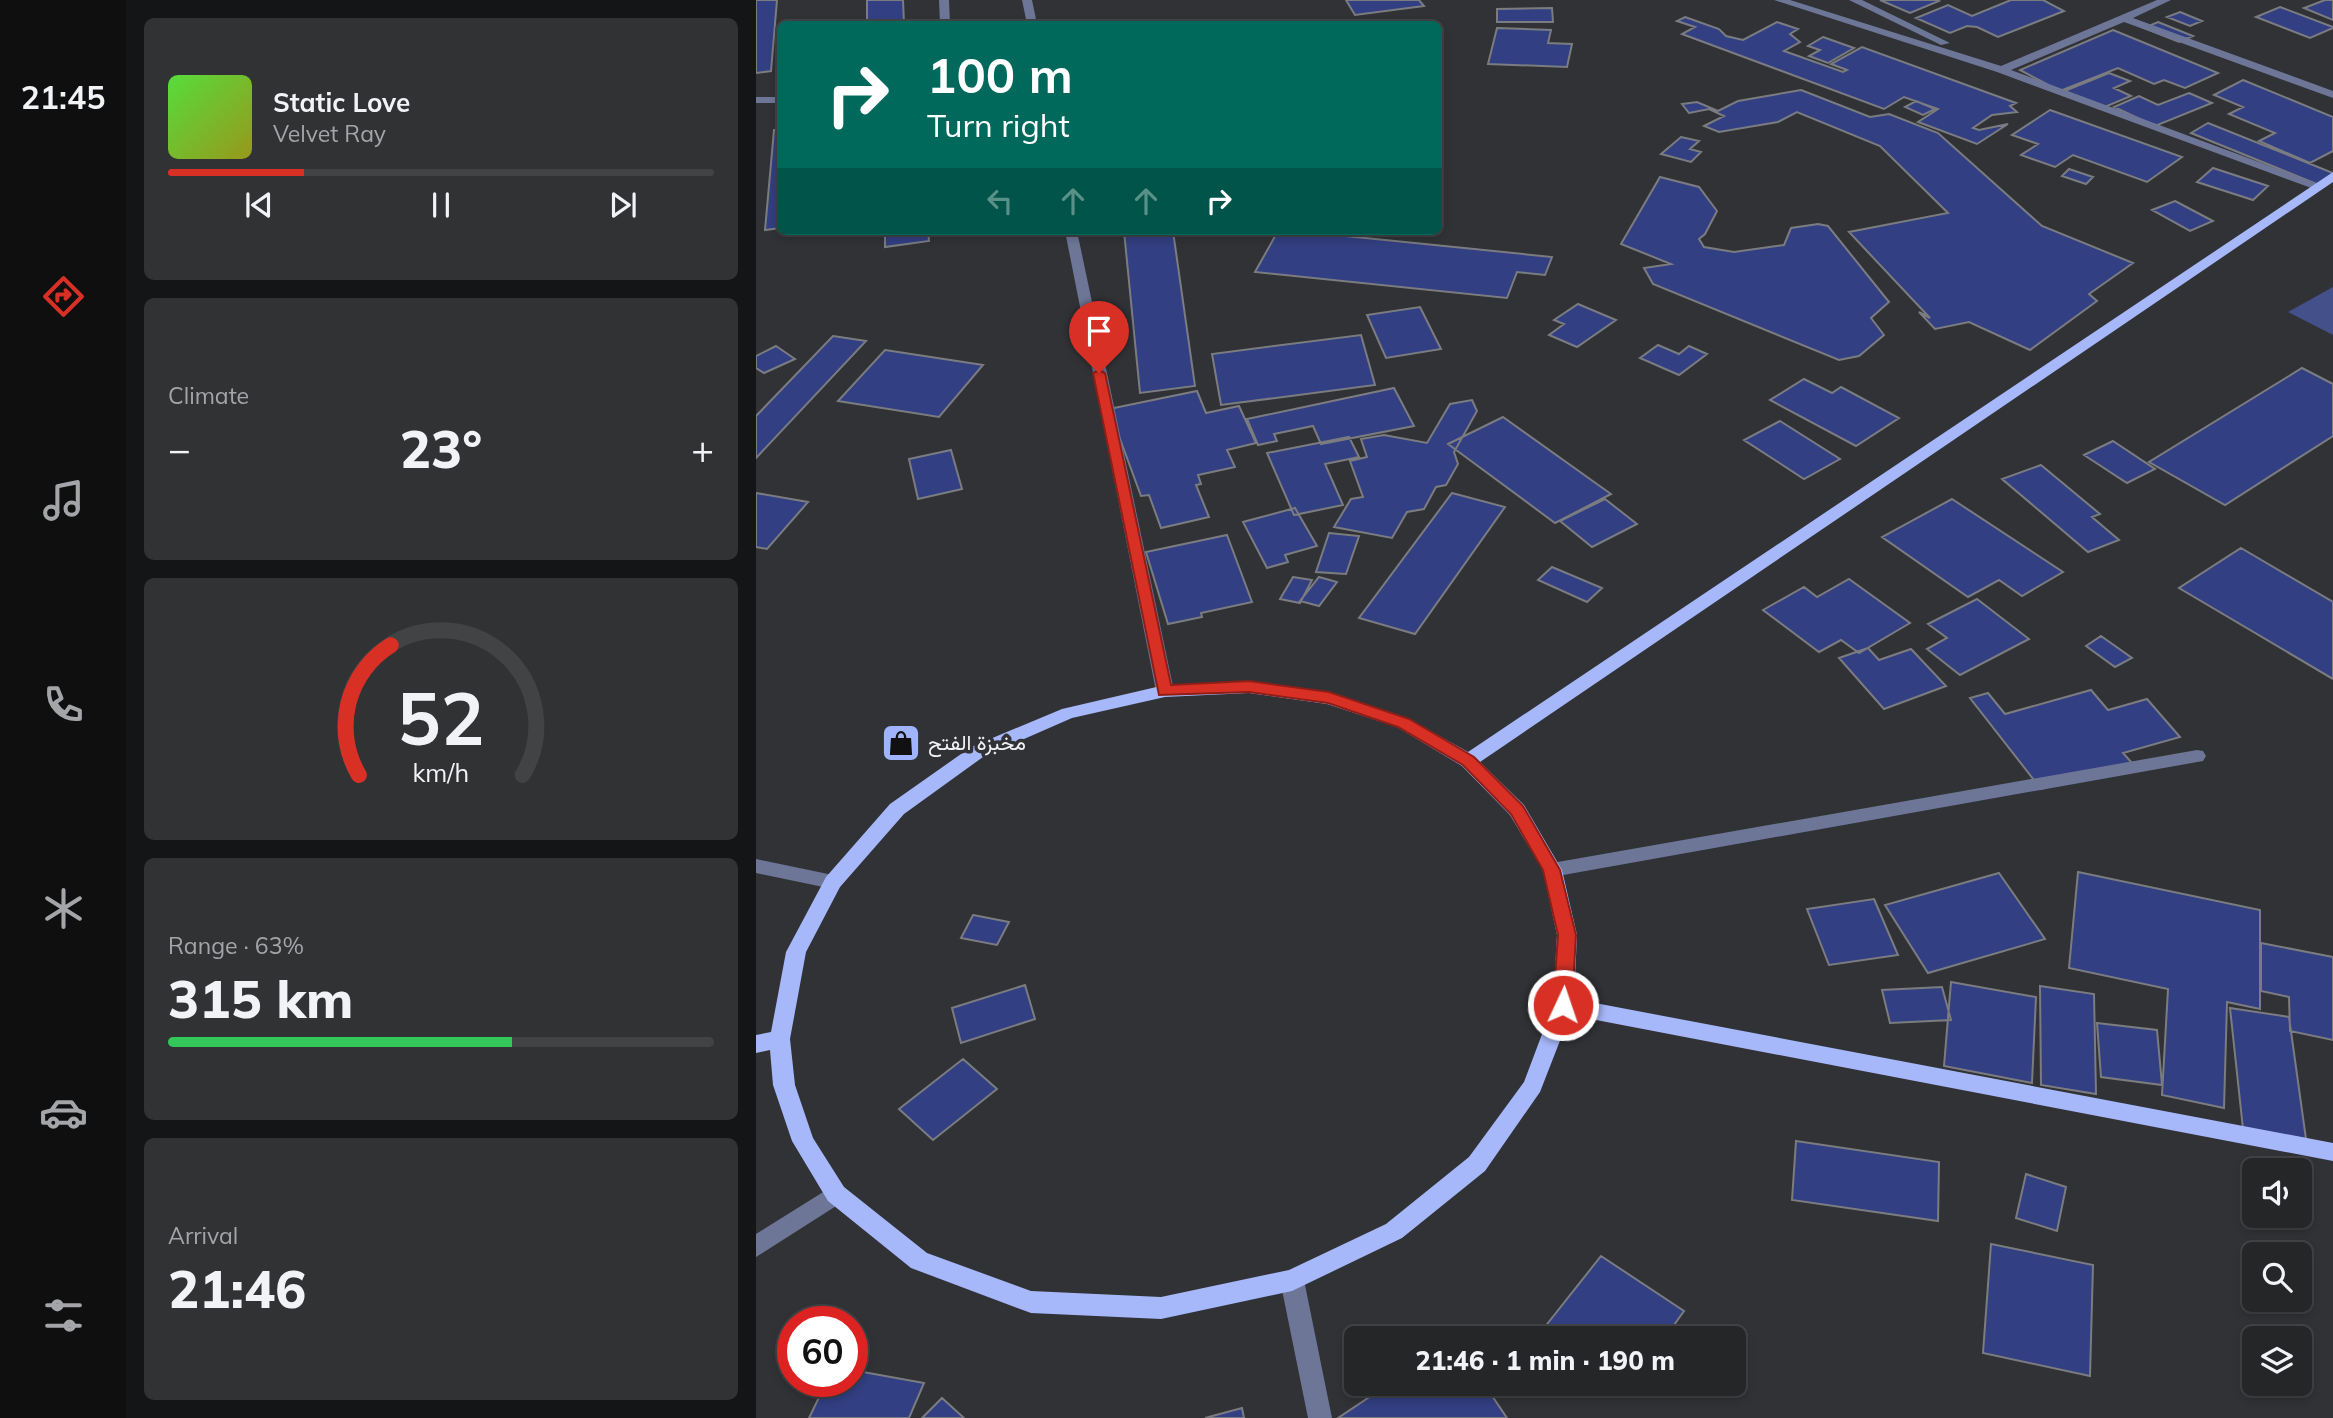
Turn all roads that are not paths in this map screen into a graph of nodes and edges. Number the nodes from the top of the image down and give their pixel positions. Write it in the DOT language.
graph roads {
  1 [pos="944,0"];
  2 [pos="1027,0"];
  3 [pos="1779,0"];
  4 [pos="1854,0"];
  5 [pos="2156,1"];
  6 [pos="2123,18"];
  7 [pos="945,21"];
  8 [pos="1031,21"];
  9 [pos="2001,70"];
  10 [pos="2333,95"];
  11 [pos="756,100"];
  12 [pos="777,100"];
  13 [pos="2333,176"];
  14 [pos="2318,186"];
  15 [pos="1072,235"];
  16 [pos="1164,691"];
  17 [pos="2197,756"];
  18 [pos="1468,761"];
  19 [pos="756,866"];
  20 [pos="1552,870"];
  21 [pos="833,882"];
  22 [pos="1563,1005"];
  23 [pos="780,1039"];
  24 [pos="756,1044"];
  25 [pos="2333,1152"];
  26 [pos="836,1194"];
  27 [pos="756,1247"];
  28 [pos="1292,1280"];
  29 [pos="1320,1418"];
  1 -- 7 [label="street"];
  2 -- 8 [label="street"];
  3 -- 9 [label="street"];
  4 -- 9 [label="street"];
  5 -- 6 [label="street"];
  6 -- 9 [label="street"];
  6 -- 10 [label="street"];
  9 -- 14 [label="street"];
  11 -- 12 [label="street"];
  13 -- 14 [label="main road"];
  14 -- 18 [label="main road"];
  15 -- 16 [label="street"];
  16 -- 18 [label="main road"];
  16 -- 21 [label="main road"];
  17 -- 20 [label="street"];
  18 -- 20 [label="main road"];
  19 -- 21 [label="street"];
  20 -- 22 [label="main road"];
  21 -- 23 [label="main road"];
  22 -- 25 [label="main road"];
  22 -- 28 [label="main road"];
  23 -- 24 [label="main road"];
  23 -- 26 [label="main road"];
  26 -- 27 [label="street"];
  26 -- 28 [label="main road"];
  28 -- 29 [label="street"];
}
